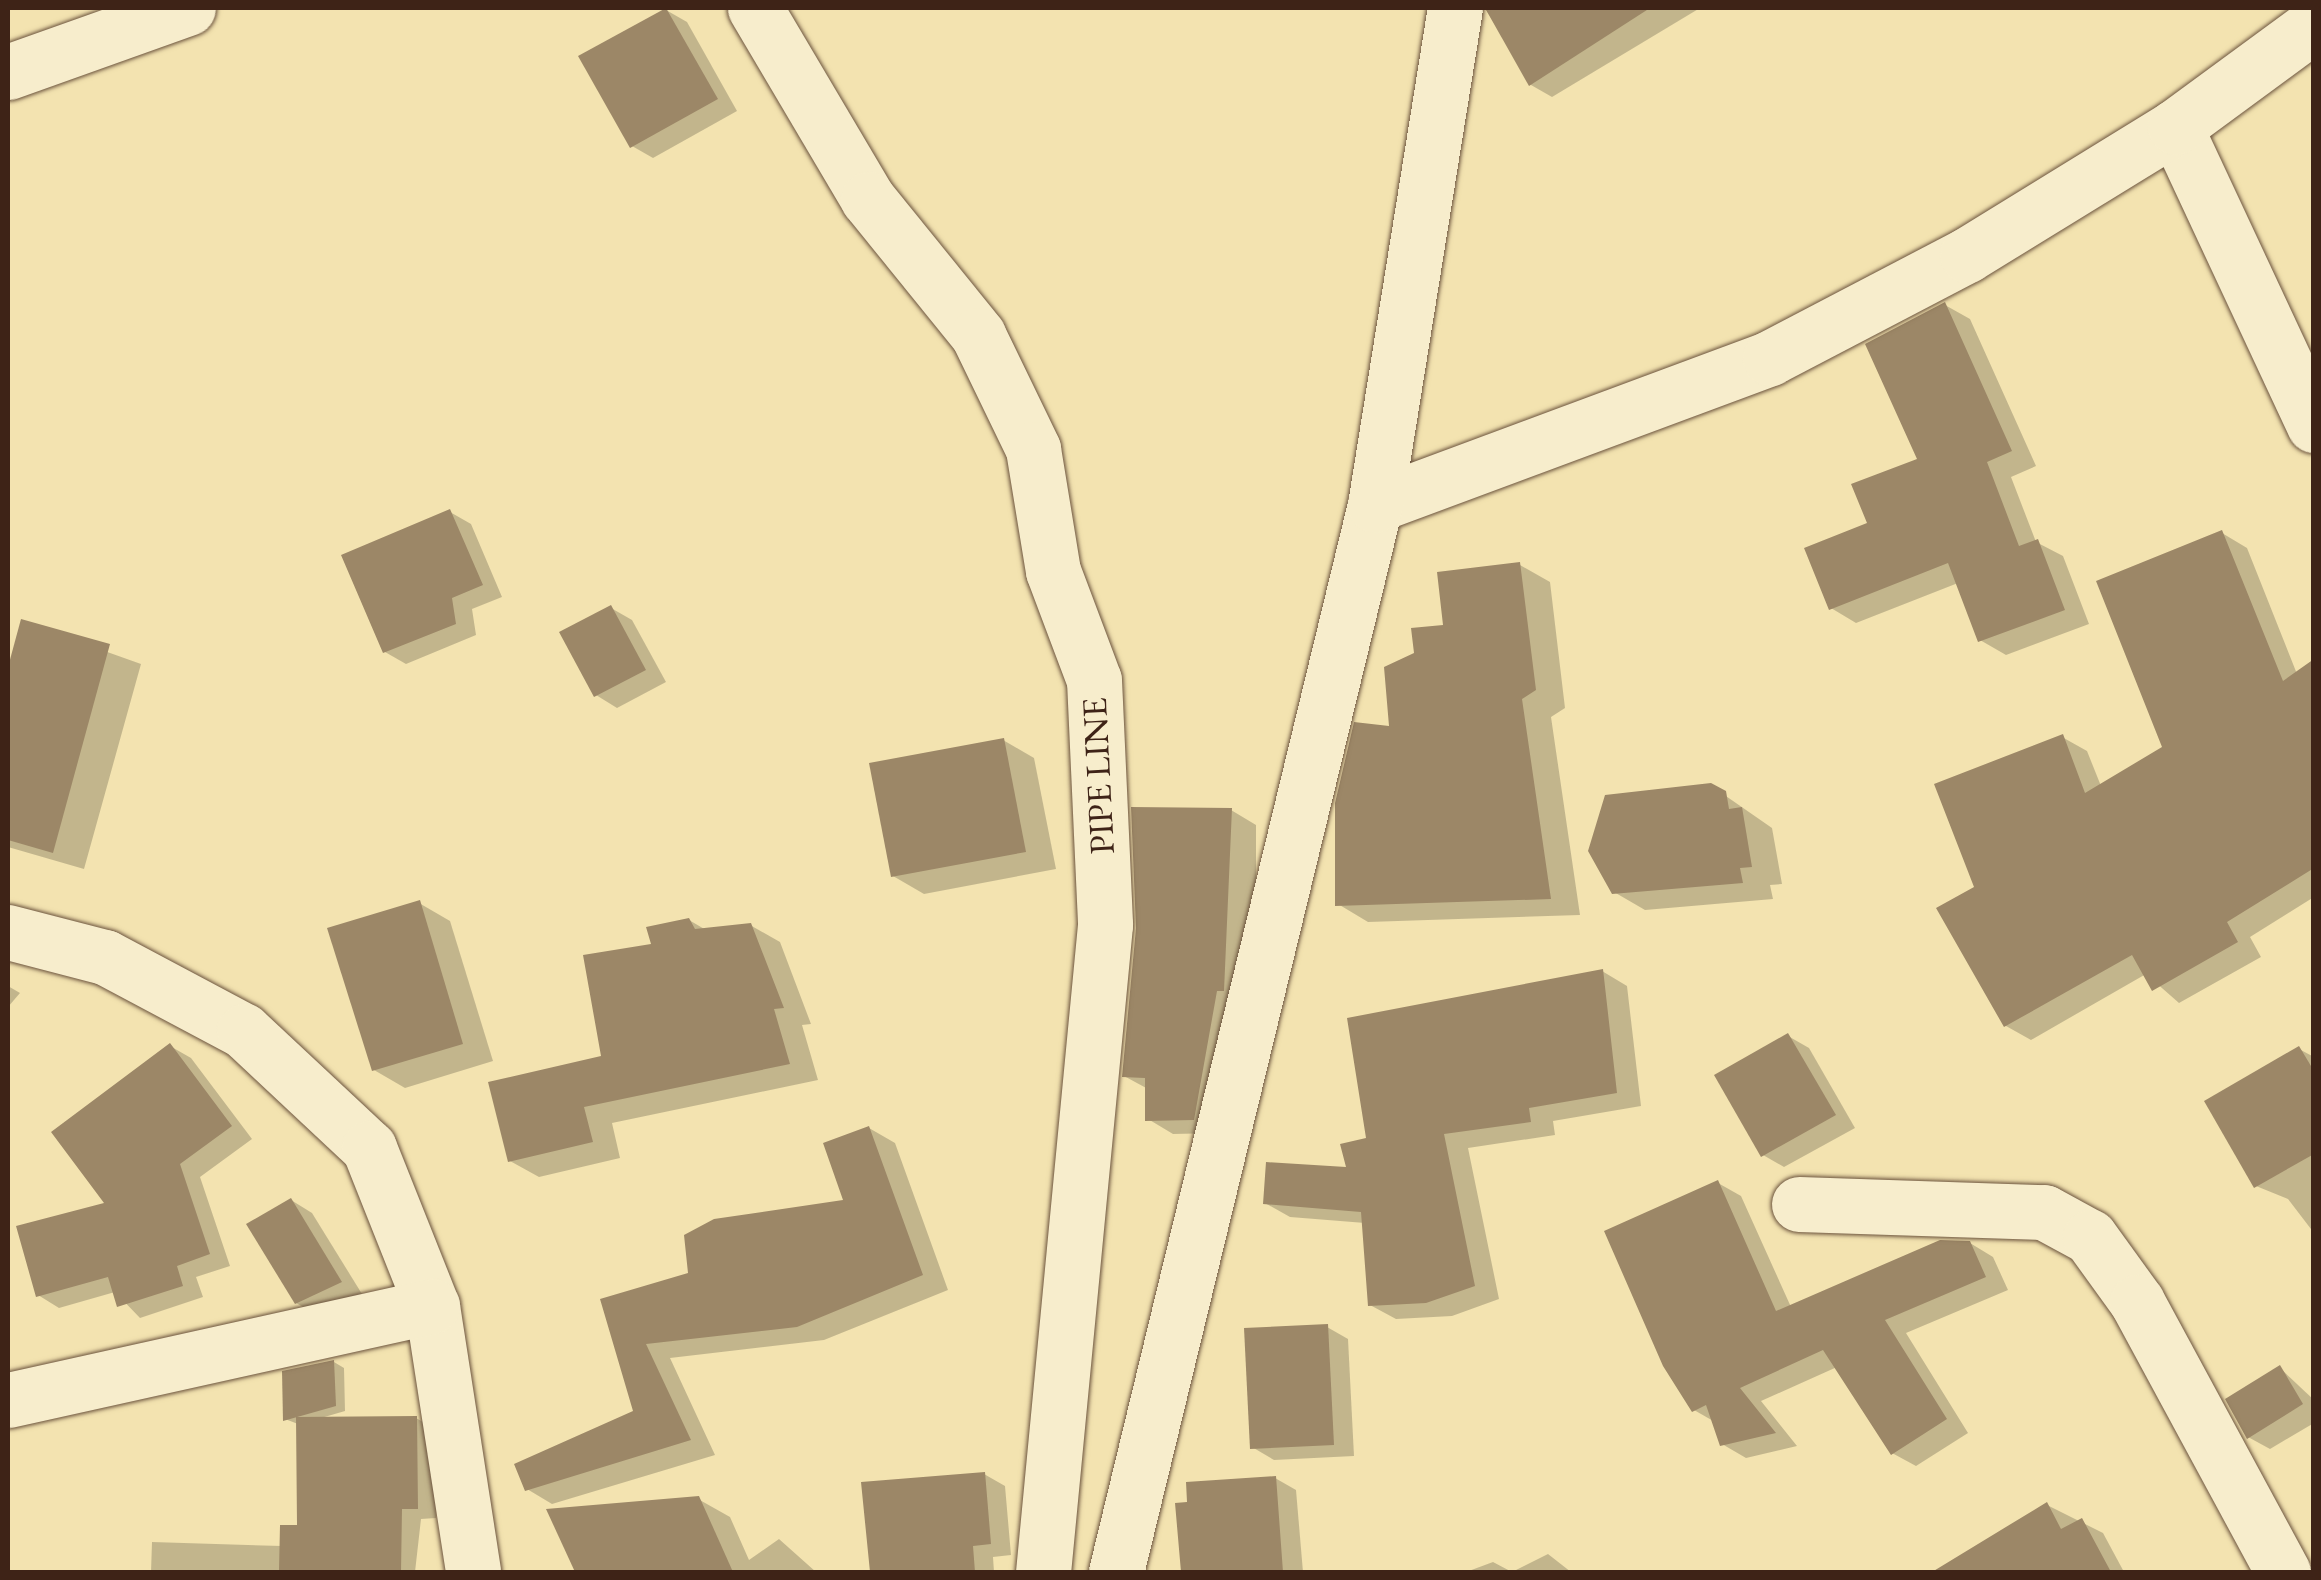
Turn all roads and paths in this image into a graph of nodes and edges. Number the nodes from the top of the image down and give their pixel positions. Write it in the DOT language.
graph roads {
  1 [pos="188,8"];
  2 [pos="754,8"];
  3 [pos="1455,8"];
  4 [pos="2314,25"];
  5 [pos="8,72"];
  6 [pos="2175,127"];
  7 [pos="2314,425"];
  8 [pos="1375,505"];
  9 [pos="8,932"];
  10 [pos="1800,1204"];
  11 [pos="432,1306"];
  12 [pos="8,1400"];
  13 [pos="473,1572"];
  14 [pos="1042,1572"];
  15 [pos="1116,1572"];
  16 [pos="2283,1572"];
  1 -- 5 [label="street"];
  2 -- 14 [label="street, PIPE LINE"];
  3 -- 8 [label="street"];
  4 -- 6 [label="street"];
  6 -- 7 [label="street"];
  6 -- 8 [label="street"];
  8 -- 15 [label="street"];
  9 -- 11 [label="street"];
  10 -- 16 [label="street"];
  11 -- 12 [label="street"];
  11 -- 13 [label="street"];
}
